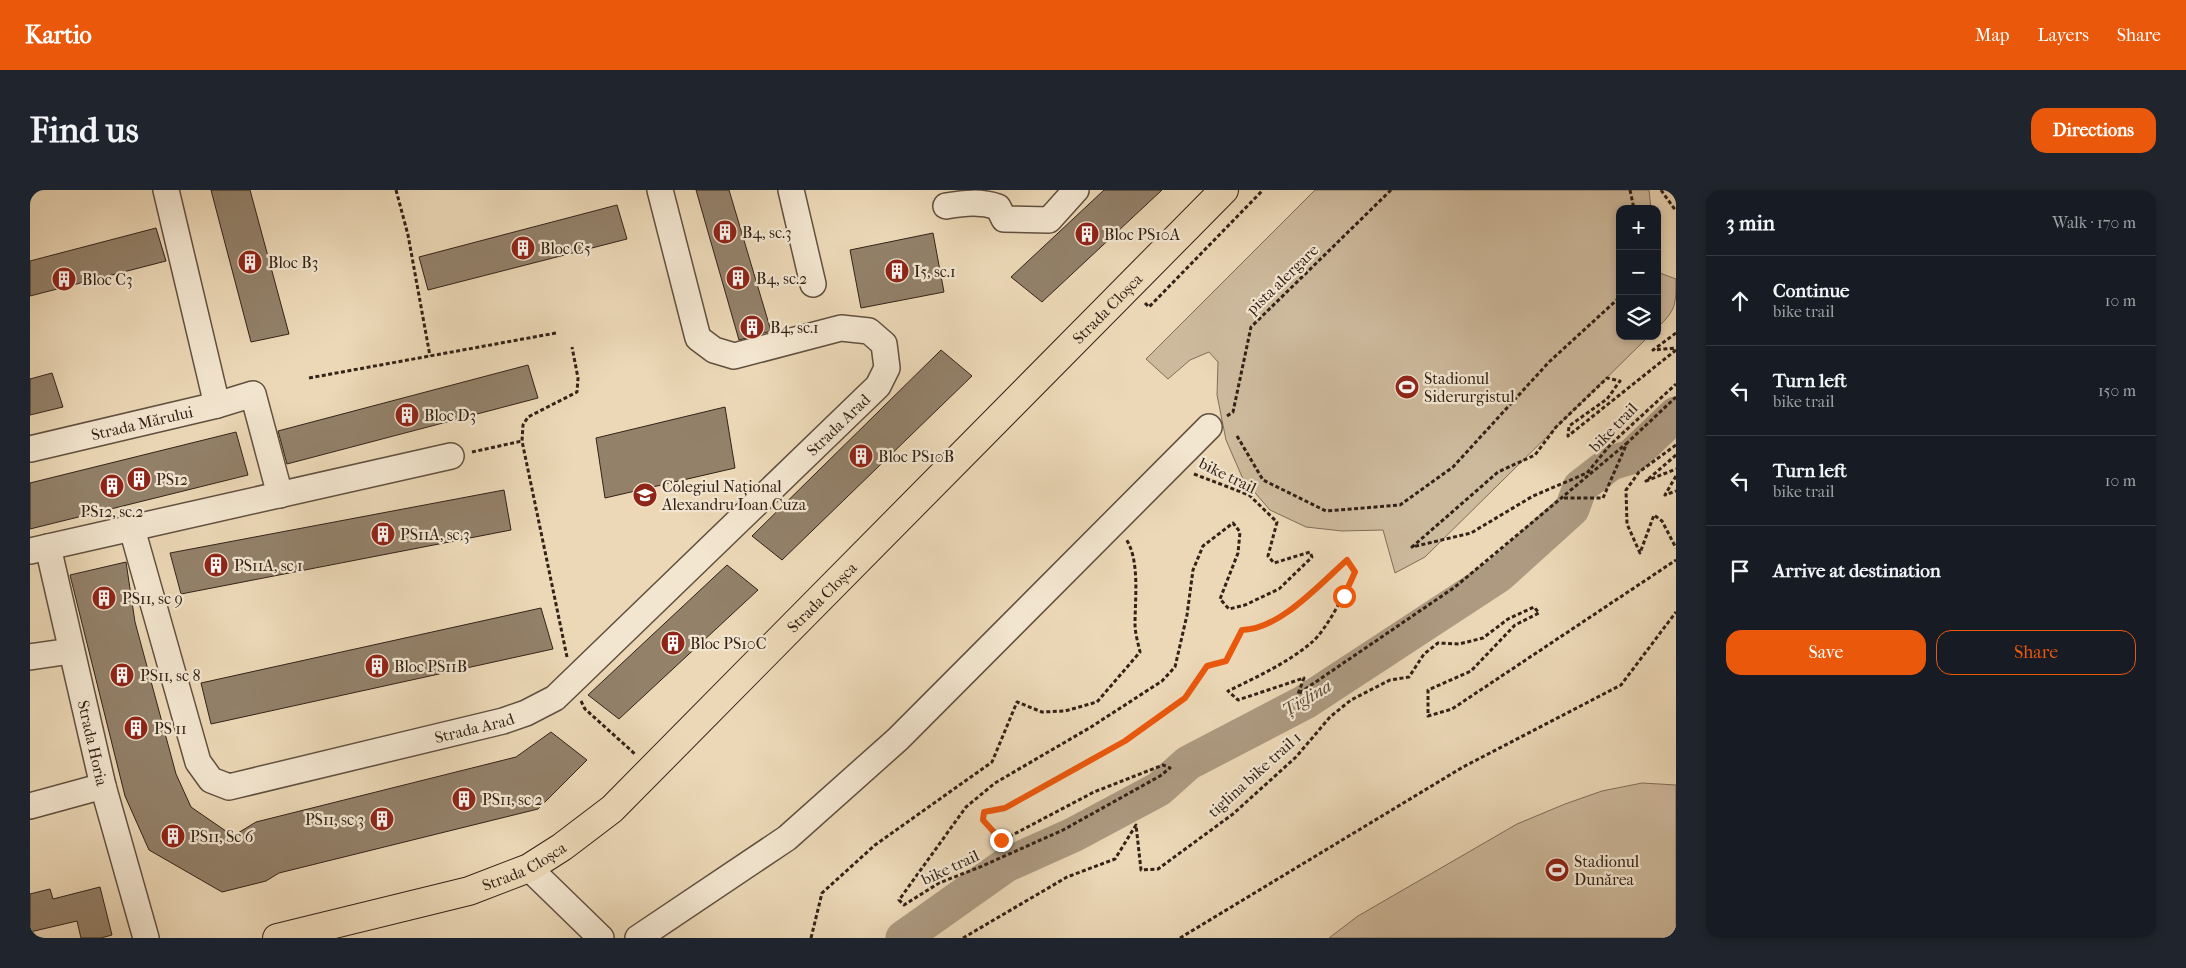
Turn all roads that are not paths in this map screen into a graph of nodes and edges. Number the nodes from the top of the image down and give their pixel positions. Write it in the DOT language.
graph roads {
  1 [pos="166,190"];
  2 [pos="660,190"];
  3 [pos="791,190"];
  4 [pos="1076,190"];
  5 [pos="1224,190"];
  6 [pos="946,206"];
  7 [pos="813,284"];
  8 [pos="217,405"];
  9 [pos="1209,427"];
  10 [pos="30,449"];
  11 [pos="451,456"];
  12 [pos="280,495"];
  13 [pos="132,529"];
  14 [pos="39,549"];
  15 [pos="71,651"];
  16 [pos="30,658"];
  17 [pos="103,786"];
  18 [pos="30,806"];
  19 [pos="529,868"];
  20 [pos="146,938"];
  21 [pos="277,938"];
  22 [pos="601,938"];
  23 [pos="638,938"];
  1 -- 8 [label="street"];
  2 -- 13 [label="street, Strada Arad"];
  3 -- 7 [label="street"];
  4 -- 6 [label="street"];
  5 -- 19 [label="main road, Strada Cloșca"];
  8 -- 10 [label="street, Strada Mărului"];
  8 -- 12 [label="street, Strada Mărului"];
  9 -- 23 [label="street"];
  11 -- 12 [label="street"];
  12 -- 13 [label="street"];
  13 -- 14 [label="street"];
  14 -- 15 [label="street, Strada Horia"];
  15 -- 16 [label="street"];
  15 -- 17 [label="street, Strada Horia"];
  17 -- 18 [label="street"];
  17 -- 20 [label="street, Strada Horia"];
  19 -- 21 [label="main road, Strada Cloșca"];
  19 -- 22 [label="street"];
}
